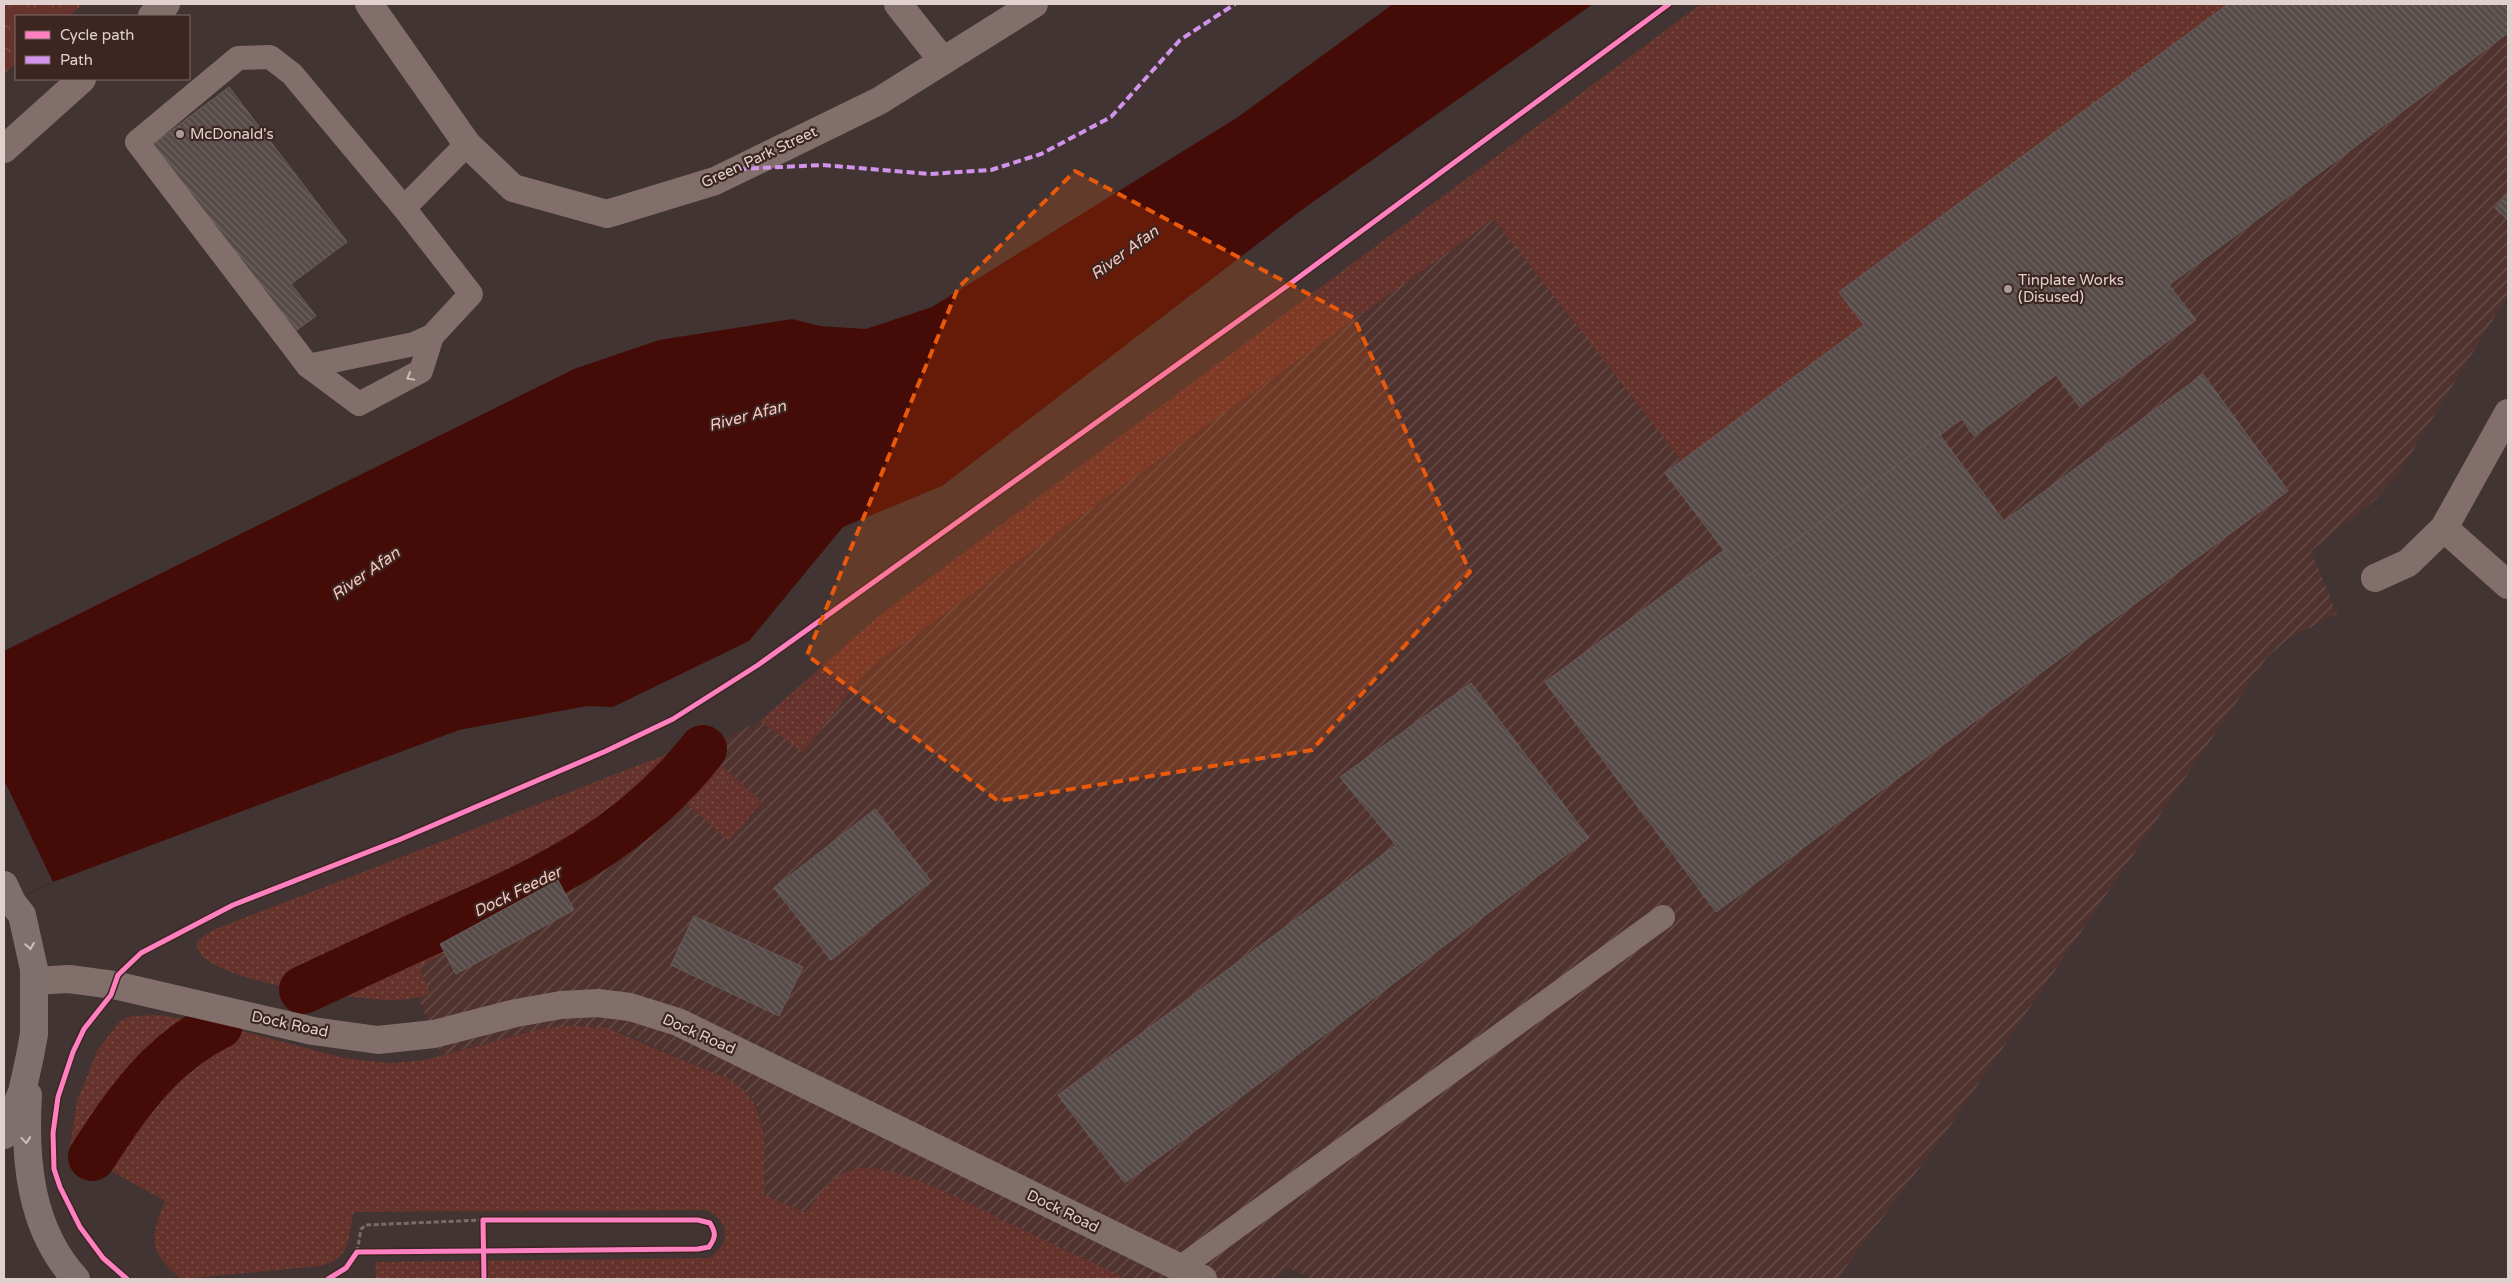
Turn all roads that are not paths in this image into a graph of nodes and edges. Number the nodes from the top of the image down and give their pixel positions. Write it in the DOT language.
graph roads {
  1 [pos="166,4"];
  2 [pos="369,4"];
  3 [pos="898,4"];
  4 [pos="1034,4"];
  5 [pos="153,15"];
  6 [pos="943,61"];
  7 [pos="81,80"];
  8 [pos="466,144"];
  9 [pos="4,149"];
  10 [pos="404,208"];
  11 [pos="432,336"];
  12 [pos="308,366"];
  13 [pos="2508,413"];
  14 [pos="2444,528"];
  15 [pos="2375,578"];
  16 [pos="2508,585"];
  17 [pos="8,893"];
  18 [pos="1663,917"];
  19 [pos="34,981"];
  20 [pos="30,1056"];
  21 [pos="4,1135"];
  22 [pos="1192,1274"];
  23 [pos="76,1279"];
  1 -- 5 [label="street"];
  2 -- 8 [label="street, Green Park Street"];
  3 -- 6 [label="street"];
  4 -- 6 [label="street, Green Park Street"];
  6 -- 8 [label="street, Green Park Street"];
  7 -- 9 [label="street"];
  8 -- 10 [label="lane"];
  10 -- 11 [label="lane"];
  10 -- 12 [label="lane"];
  11 -- 12 [label="lane"];
  11 -- 12 [label="lane, one-way"];
  13 -- 14 [label="street"];
  14 -- 15 [label="street"];
  14 -- 16 [label="street"];
  17 -- 19 [label="main road, one-way"];
  18 -- 22 [label="lane"];
  19 -- 20 [label="main road"];
  19 -- 22 [label="street, Dock Road"];
  20 -- 21 [label="main road"];
  20 -- 23 [label="main road, one-way"];
}
